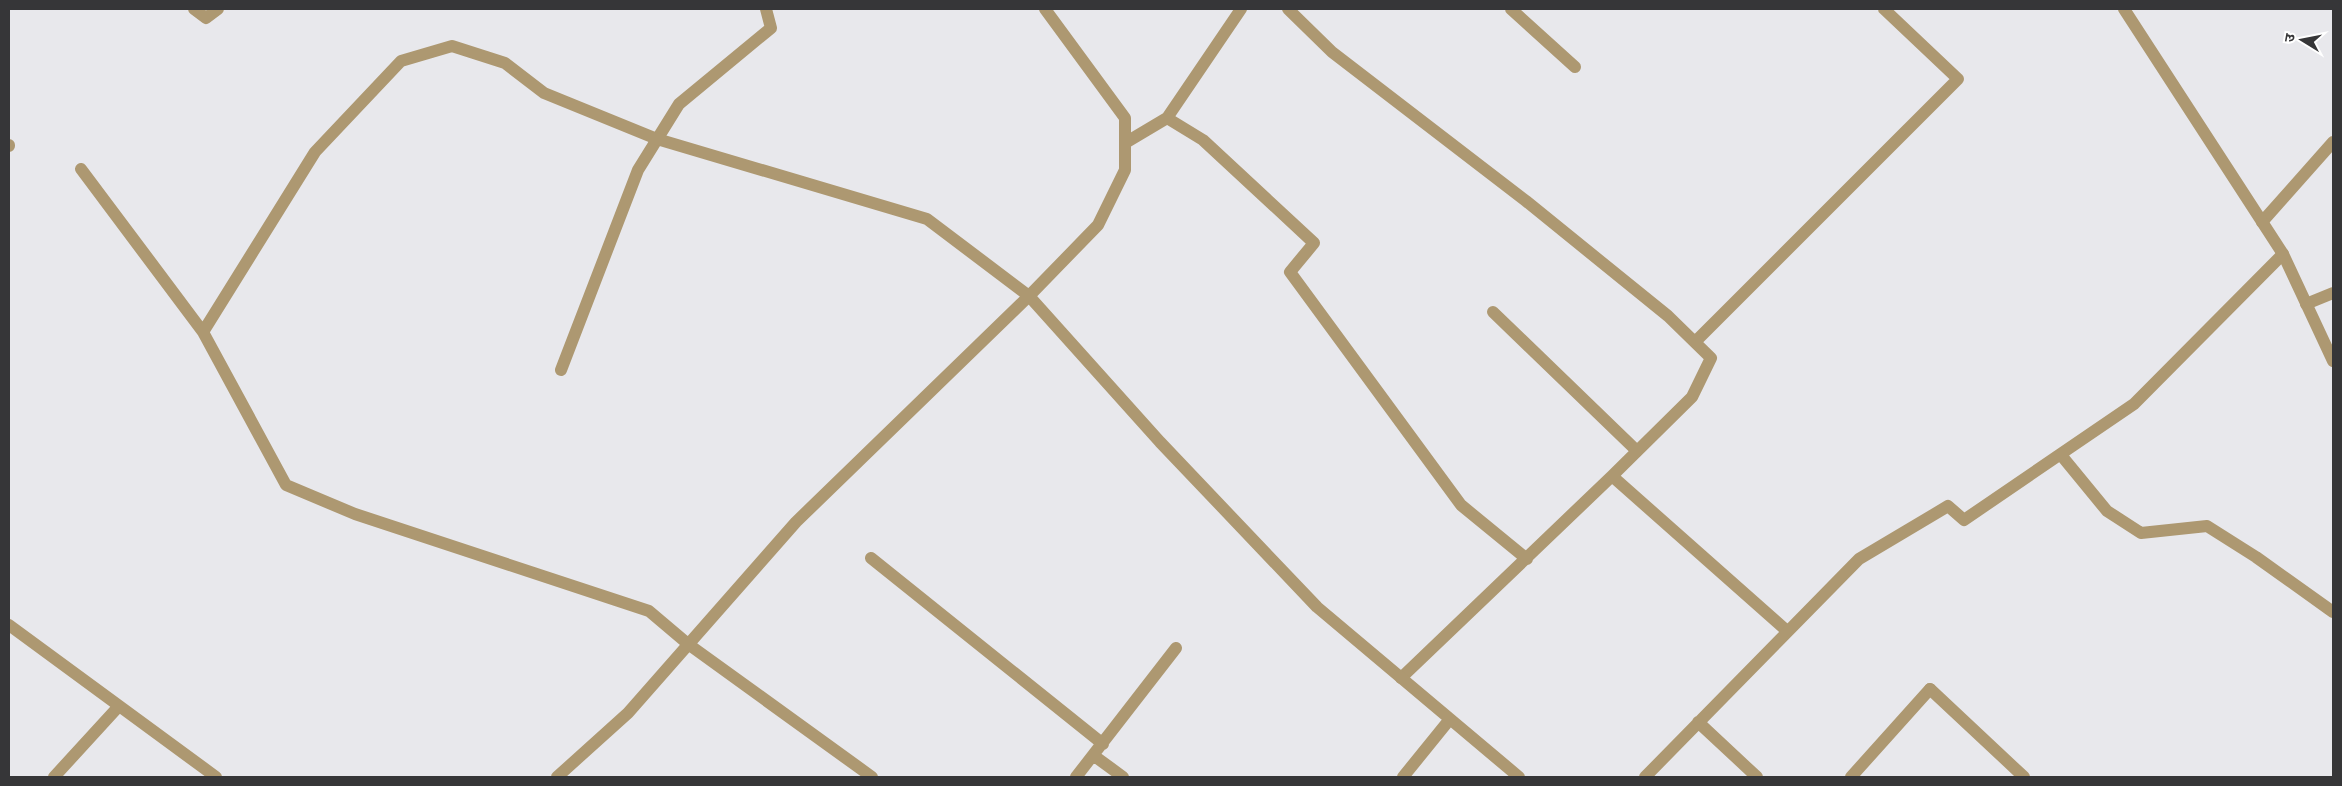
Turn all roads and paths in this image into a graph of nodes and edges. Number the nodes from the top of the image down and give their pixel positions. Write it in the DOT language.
graph roads {
  1 [pos="194,9"];
  2 [pos="218,9"];
  3 [pos="766,9"];
  4 [pos="1045,9"];
  5 [pos="1241,9"];
  6 [pos="1288,9"];
  7 [pos="1510,9"];
  8 [pos="1884,9"];
  9 [pos="2124,9"];
  10 [pos="1575,67"];
  11 [pos="1167,118"];
  12 [pos="657,139"];
  13 [pos="2333,142"];
  14 [pos="1125,143"];
  15 [pos="81,168"];
  16 [pos="2262,222"];
  17 [pos="2283,254"];
  18 [pos="2333,293"];
  19 [pos="1029,296"];
  20 [pos="2306,304"];
  21 [pos="1493,312"];
  22 [pos="203,332"];
  23 [pos="1695,342"];
  24 [pos="2333,361"];
  25 [pos="561,370"];
  26 [pos="1637,451"];
  27 [pos="2061,454"];
  28 [pos="1612,476"];
  29 [pos="871,558"];
  30 [pos="1527,559"];
  31 [pos="2333,612"];
  32 [pos="9,625"];
  33 [pos="1787,631"];
  34 [pos="688,644"];
  35 [pos="1176,648"];
  36 [pos="1402,678"];
  37 [pos="119,706"];
  38 [pos="1450,718"];
  39 [pos="1698,722"];
  40 [pos="1102,744"];
  41 [pos="1093,755"];
  42 [pos="54,777"];
  43 [pos="216,777"];
  44 [pos="557,777"];
  45 [pos="872,777"];
  46 [pos="1076,777"];
  47 [pos="1123,777"];
  48 [pos="1403,777"];
  49 [pos="1520,777"];
  50 [pos="1645,777"];
  51 [pos="1757,777"];
  52 [pos="1851,777"];
  53 [pos="2024,777"];
  1 -- 2 [label="street"];
  3 -- 12 [label="street"];
  4 -- 14 [label="street"];
  5 -- 11 [label="street"];
  6 -- 23 [label="street"];
  7 -- 10 [label="street"];
  8 -- 23 [label="street"];
  9 -- 16 [label="street"];
  11 -- 14 [label="street"];
  11 -- 30 [label="street"];
  12 -- 19 [label="street"];
  12 -- 22 [label="street"];
  12 -- 25 [label="street"];
  13 -- 16 [label="street"];
  14 -- 19 [label="street"];
  15 -- 22 [label="street"];
  16 -- 17 [label="street"];
  17 -- 20 [label="street"];
  17 -- 27 [label="street"];
  18 -- 20 [label="street"];
  19 -- 34 [label="street"];
  19 -- 36 [label="street"];
  20 -- 24 [label="street"];
  21 -- 26 [label="street"];
  22 -- 34 [label="street"];
  23 -- 26 [label="street"];
  26 -- 28 [label="street"];
  27 -- 31 [label="street"];
  27 -- 33 [label="street"];
  28 -- 30 [label="street"];
  28 -- 33 [label="street"];
  29 -- 40 [label="street"];
  30 -- 36 [label="street"];
  32 -- 37 [label="street"];
  33 -- 39 [label="street"];
  34 -- 44 [label="street"];
  34 -- 45 [label="street"];
  35 -- 40 [label="street"];
  36 -- 38 [label="street"];
  37 -- 42 [label="street"];
  37 -- 43 [label="street"];
  38 -- 48 [label="street"];
  38 -- 49 [label="street"];
  39 -- 50 [label="street"];
  39 -- 51 [label="street"];
  40 -- 41 [label="street"];
  41 -- 46 [label="street"];
  41 -- 47 [label="street"];
  52 -- 53 [label="street"];
}
